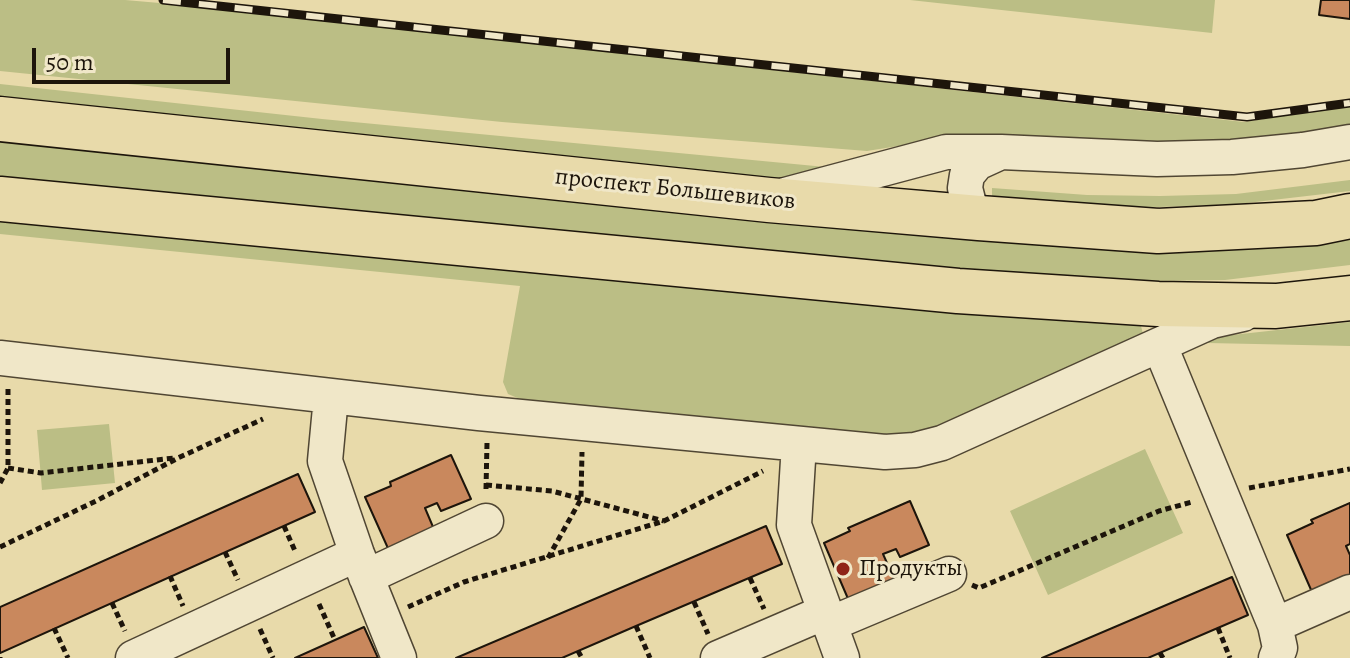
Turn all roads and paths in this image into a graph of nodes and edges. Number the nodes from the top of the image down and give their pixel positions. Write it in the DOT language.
graph roads {
  1 [pos="0,119"];
  2 [pos="1350,142"];
  3 [pos="1001,152"];
  4 [pos="0,199"];
  5 [pos="769,200"];
  6 [pos="1350,216"];
  7 [pos="979,218"];
  8 [pos="1350,298"];
  9 [pos="1276,306"];
  10 [pos="1160,346"];
  11 [pos="4,368"];
  12 [pos="331,397"];
  13 [pos="272,415"];
  14 [pos="487,434"];
  15 [pos="583,443"];
  16 [pos="799,444"];
  17 [pos="178,458"];
  18 [pos="8,468"];
  19 [pos="766,469"];
  20 [pos="1350,469"];
  21 [pos="0,483"];
  22 [pos="486,485"];
  23 [pos="1221,494"];
  24 [pos="581,499"];
  25 [pos="486,521"];
  26 [pos="664,521"];
  27 [pos="0,547"];
  28 [pos="548,558"];
  29 [pos="362,565"];
  30 [pos="949,574"];
  31 [pos="1350,592"];
  32 [pos="383,618"];
  33 [pos="827,618"];
  34 [pos="636,626"];
  35 [pos="54,628"];
  36 [pos="1218,628"];
  37 [pos="1275,642"];
  38 [pos="578,651"];
  39 [pos="68,658"];
  40 [pos="133,658"];
  41 [pos="399,658"];
  42 [pos="582,658"];
  43 [pos="650,658"];
  44 [pos="718,658"];
  45 [pos="842,658"];
  46 [pos="1230,658"];
  1 -- 5 [label="main road, проспект Большевиков"];
  2 -- 3 [label="street"];
  3 -- 5 [label="street"];
  3 -- 7 [label="street"];
  4 -- 9 [label="main road"];
  5 -- 7 [label="main road, проспект Большевиков"];
  6 -- 7 [label="main road, проспект Большевиков"];
  8 -- 9 [label="main road"];
  9 -- 10 [label="street"];
  10 -- 16 [label="street"];
  10 -- 23 [label="street"];
  11 -- 12 [label="street"];
  11 -- 18 [label="path"];
  12 -- 16 [label="street"];
  12 -- 29 [label="street"];
  13 -- 17 [label="path"];
  14 -- 22 [label="path"];
  15 -- 24 [label="path"];
  16 -- 33 [label="street"];
  17 -- 18 [label="path"];
  17 -- 27 [label="path"];
  18 -- 21 [label="path"];
  19 -- 26 [label="path"];
  20 -- 23 [label="path"];
  22 -- 24 [label="path"];
  22 -- 25 [label="path"];
  23 -- 30 [label="path"];
  23 -- 37 [label="street"];
  24 -- 26 [label="path"];
  24 -- 28 [label="path"];
  25 -- 29 [label="street"];
  26 -- 28 [label="path"];
  28 -- 32 [label="path"];
  29 -- 32 [label="street"];
  29 -- 40 [label="street"];
  30 -- 33 [label="street"];
  31 -- 37 [label="street"];
  32 -- 41 [label="street"];
  33 -- 44 [label="street"];
  33 -- 45 [label="street"];
  34 -- 43 [label="path"];
  35 -- 39 [label="path"];
  36 -- 46 [label="path"];
  38 -- 42 [label="path"];
}
